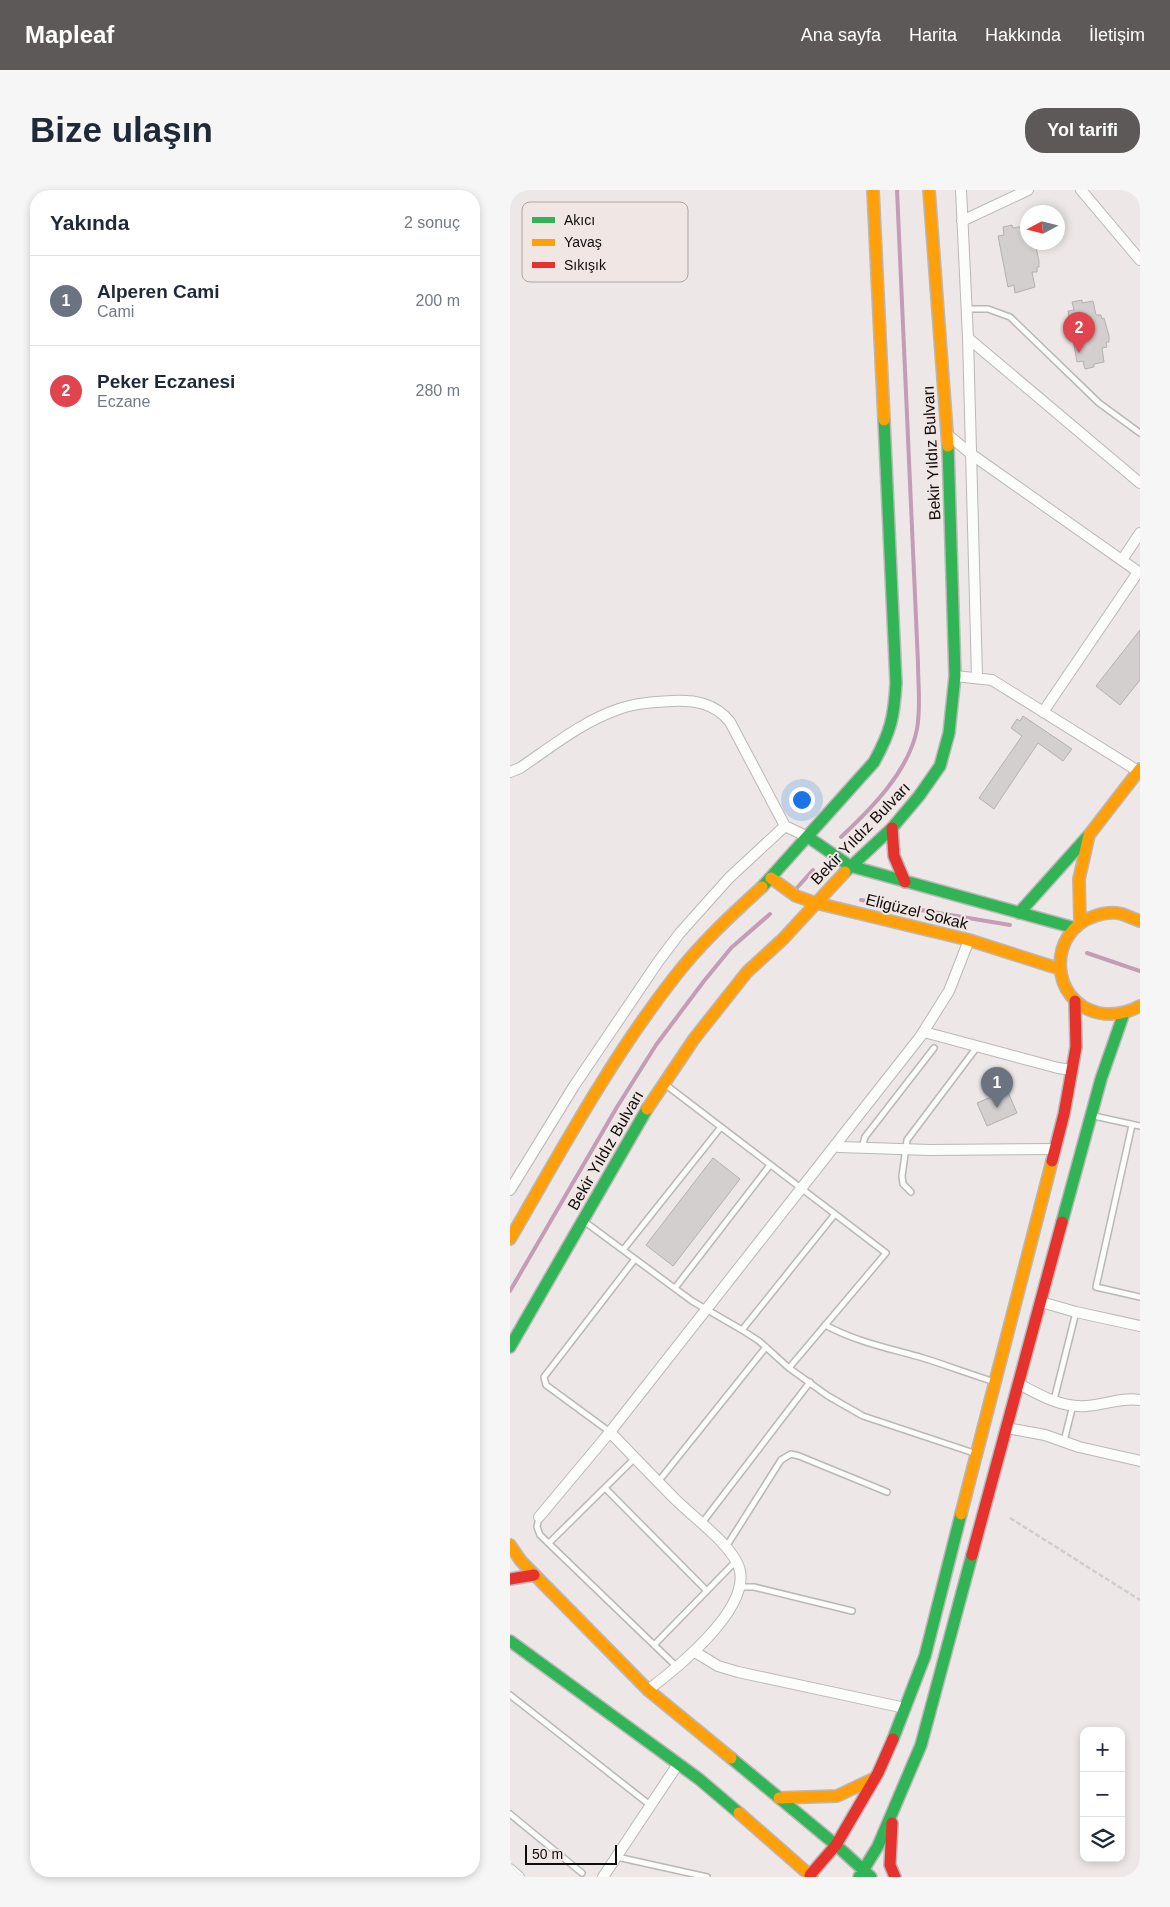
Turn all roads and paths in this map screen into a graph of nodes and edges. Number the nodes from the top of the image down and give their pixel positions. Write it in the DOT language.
graph roads {
  1 [pos="873,190"];
  2 [pos="929,190"];
  3 [pos="961,190"];
  4 [pos="1028,190"];
  5 [pos="1081,190"];
  6 [pos="962,221"];
  7 [pos="1140,260"];
  8 [pos="966,310"];
  9 [pos="968,338"];
  10 [pos="1140,433"];
  11 [pos="947,434"];
  12 [pos="971,454"];
  13 [pos="1140,483"];
  14 [pos="1140,533"];
  15 [pos="1122,560"];
  16 [pos="1139,572"];
  17 [pos="955,676"];
  18 [pos="978,677"];
  19 [pos="1043,712"];
  20 [pos="1139,770"];
  21 [pos="510,772"];
  22 [pos="785,826"];
  23 [pos="892,828"];
  24 [pos="1089,834"];
  25 [pos="808,837"];
  26 [pos="850,866"];
  27 [pos="771,878"];
  28 [pos="905,882"];
  29 [pos="816,903"];
  30 [pos="1019,913"];
  31 [pos="1140,921"];
  32 [pos="1077,925"];
  33 [pos="969,940"];
  34 [pos="1060,969"];
  35 [pos="1076,1001"];
  36 [pos="1140,1006"];
  37 [pos="1124,1014"];
  38 [pos="924,1032"];
  39 [pos="977,1047"];
  40 [pos="934,1048"];
  41 [pos="1072,1070"];
  42 [pos="664,1083"];
  43 [pos="1091,1115"];
  44 [pos="1132,1125"];
  45 [pos="1140,1126"];
  46 [pos="721,1127"];
  47 [pos="835,1145"];
  48 [pos="862,1147"];
  49 [pos="905,1149"];
  50 [pos="1055,1149"];
  51 [pos="770,1164"];
  52 [pos="800,1188"];
  53 [pos="510,1190"];
  54 [pos="911,1192"];
  55 [pos="835,1214"];
  56 [pos="583,1220"];
  57 [pos="510,1239"];
  58 [pos="623,1250"];
  59 [pos="636,1259"];
  60 [pos="675,1288"];
  61 [pos="1140,1297"];
  62 [pos="1041,1302"];
  63 [pos="705,1309"];
  64 [pos="1076,1312"];
  65 [pos="825,1325"];
  66 [pos="1140,1326"];
  67 [pos="742,1330"];
  68 [pos="510,1347"];
  69 [pos="766,1347"];
  70 [pos="789,1368"];
  71 [pos="810,1382"];
  72 [pos="995,1382"];
  73 [pos="1019,1384"];
  74 [pos="1054,1400"];
  75 [pos="1140,1400"];
  76 [pos="1074,1405"];
  77 [pos="1007,1428"];
  78 [pos="610,1432"];
  79 [pos="1064,1441"];
  80 [pos="976,1454"];
  81 [pos="636,1458"];
  82 [pos="1140,1461"];
  83 [pos="658,1482"];
  84 [pos="605,1488"];
  85 [pos="887,1492"];
  86 [pos="540,1518"];
  87 [pos="1010,1518"];
  88 [pos="702,1523"];
  89 [pos="549,1544"];
  90 [pos="510,1545"];
  91 [pos="726,1547"];
  92 [pos="736,1561"];
  93 [pos="534,1575"];
  94 [pos="510,1579"];
  95 [pos="740,1586"];
  96 [pos="707,1591"];
  97 [pos="1140,1600"];
  98 [pos="852,1611"];
  99 [pos="510,1640"];
  100 [pos="654,1646"];
  101 [pos="695,1652"];
  102 [pos="677,1668"];
  103 [pos="648,1690"];
  104 [pos="510,1696"];
  105 [pos="905,1708"];
  106 [pos="678,1764"];
  107 [pos="875,1778"];
  108 [pos="779,1798"];
  109 [pos="650,1805"];
  110 [pos="893,1810"];
  111 [pos="510,1814"];
  112 [pos="836,1845"];
  113 [pos="617,1857"];
  114 [pos="510,1869"];
  115 [pos="582,1873"];
  116 [pos="864,1874"];
  117 [pos="809,1876"];
  118 [pos="519,1877"];
  119 [pos="603,1877"];
  120 [pos="707,1877"];
  121 [pos="895,1877"];
  1 -- 25 [label="main road, Bekir Yıldız Bulvarı"];
  2 -- 11 [label="main road, Bekir Yıldız Bulvarı"];
  3 -- 6 [label="street"];
  4 -- 6 [label="street"];
  5 -- 7 [label="street"];
  6 -- 8 [label="street"];
  8 -- 9 [label="street"];
  8 -- 10 [label="lane"];
  9 -- 12 [label="street"];
  9 -- 13 [label="street"];
  11 -- 12 [label="street"];
  11 -- 17 [label="main road, Bekir Yıldız Bulvarı"];
  12 -- 15 [label="street"];
  12 -- 18 [label="street"];
  14 -- 15 [label="street"];
  15 -- 16 [label="street"];
  16 -- 19 [label="street"];
  17 -- 18 [label="street"];
  17 -- 23 [label="main road, Bekir Yıldız Bulvarı"];
  18 -- 19 [label="street"];
  19 -- 20 [label="street"];
  20 -- 24 [label="main road"];
  21 -- 22 [label="street"];
  22 -- 25 [label="street"];
  22 -- 53 [label="street"];
  23 -- 26 [label="main road, Bekir Yıldız Bulvarı"];
  23 -- 28 [label="main road"];
  24 -- 30 [label="main road"];
  24 -- 32 [label="main road"];
  25 -- 26 [label="main road, Eligüzel Sokak"];
  25 -- 27 [label="main road, Bekir Yıldız Bulvarı"];
  26 -- 28 [label="main road, Eligüzel Sokak"];
  26 -- 29 [label="main road, Bekir Yıldız Bulvarı"];
  27 -- 29 [label="main road, Eligüzel Sokak"];
  27 -- 57 [label="main road, Bekir Yıldız Bulvarı"];
  28 -- 30 [label="main road, Eligüzel Sokak"];
  29 -- 33 [label="main road, Eligüzel Sokak"];
  29 -- 42 [label="main road, Bekir Yıldız Bulvarı"];
  30 -- 32 [label="main road, Eligüzel Sokak"];
  31 -- 32 [label="main road"];
  32 -- 34 [label="main road"];
  33 -- 34 [label="main road, Eligüzel Sokak"];
  33 -- 38 [label="street"];
  34 -- 35 [label="main road"];
  35 -- 37 [label="main road"];
  35 -- 41 [label="main road"];
  36 -- 37 [label="main road"];
  37 -- 43 [label="main road"];
  38 -- 39 [label="street"];
  38 -- 47 [label="street"];
  39 -- 41 [label="street"];
  39 -- 49 [label="lane"];
  40 -- 48 [label="lane"];
  41 -- 50 [label="main road"];
  42 -- 46 [label="lane"];
  42 -- 56 [label="main road, Bekir Yıldız Bulvarı"];
  43 -- 44 [label="lane"];
  43 -- 62 [label="main road"];
  44 -- 45 [label="lane"];
  44 -- 61 [label="lane"];
  46 -- 51 [label="lane"];
  46 -- 58 [label="lane"];
  47 -- 48 [label="street"];
  47 -- 52 [label="street"];
  48 -- 49 [label="street"];
  49 -- 50 [label="street"];
  49 -- 54 [label="lane"];
  50 -- 72 [label="main road"];
  51 -- 52 [label="lane"];
  51 -- 60 [label="lane"];
  52 -- 55 [label="lane"];
  52 -- 63 [label="street"];
  55 -- 65 [label="lane"];
  55 -- 67 [label="lane"];
  56 -- 58 [label="lane"];
  56 -- 68 [label="main road, Bekir Yıldız Bulvarı"];
  58 -- 59 [label="lane"];
  59 -- 60 [label="lane"];
  59 -- 78 [label="lane"];
  60 -- 63 [label="lane"];
  62 -- 64 [label="street"];
  62 -- 73 [label="main road"];
  63 -- 67 [label="lane"];
  63 -- 78 [label="street"];
  64 -- 66 [label="street"];
  64 -- 74 [label="lane"];
  65 -- 70 [label="lane"];
  65 -- 72 [label="lane"];
  67 -- 69 [label="lane"];
  69 -- 70 [label="lane"];
  69 -- 83 [label="lane"];
  70 -- 71 [label="lane"];
  71 -- 80 [label="lane"];
  71 -- 88 [label="lane"];
  72 -- 80 [label="main road"];
  73 -- 74 [label="street"];
  73 -- 77 [label="main road"];
  74 -- 76 [label="street"];
  75 -- 76 [label="street"];
  76 -- 79 [label="lane"];
  77 -- 79 [label="street"];
  77 -- 110 [label="main road"];
  78 -- 81 [label="street"];
  78 -- 86 [label="street"];
  79 -- 82 [label="street"];
  80 -- 105 [label="main road"];
  81 -- 83 [label="street"];
  81 -- 84 [label="lane"];
  83 -- 88 [label="street"];
  84 -- 89 [label="lane"];
  84 -- 96 [label="lane"];
  85 -- 91 [label="lane"];
  86 -- 89 [label="lane"];
  87 -- 97 [label="path"];
  88 -- 91 [label="street"];
  89 -- 100 [label="lane"];
  90 -- 93 [label="main road"];
  91 -- 92 [label="street"];
  92 -- 95 [label="street"];
  92 -- 96 [label="lane"];
  93 -- 94 [label="main road"];
  93 -- 103 [label="main road"];
  95 -- 98 [label="lane"];
  95 -- 101 [label="street"];
  96 -- 100 [label="lane"];
  99 -- 106 [label="main road"];
  100 -- 102 [label="lane"];
  101 -- 102 [label="street"];
  101 -- 105 [label="street"];
  102 -- 103 [label="street"];
  103 -- 108 [label="main road"];
  104 -- 109 [label="lane"];
  105 -- 107 [label="main road"];
  106 -- 109 [label="street"];
  106 -- 117 [label="main road"];
  107 -- 108 [label="main road"];
  107 -- 112 [label="main road"];
  108 -- 112 [label="main road"];
  109 -- 113 [label="street"];
  110 -- 116 [label="main road"];
  110 -- 121 [label="main road"];
  111 -- 115 [label="lane"];
  112 -- 116 [label="main road"];
  112 -- 117 [label="main road"];
  113 -- 119 [label="street"];
  113 -- 120 [label="lane"];
  114 -- 118 [label="street"];
}
